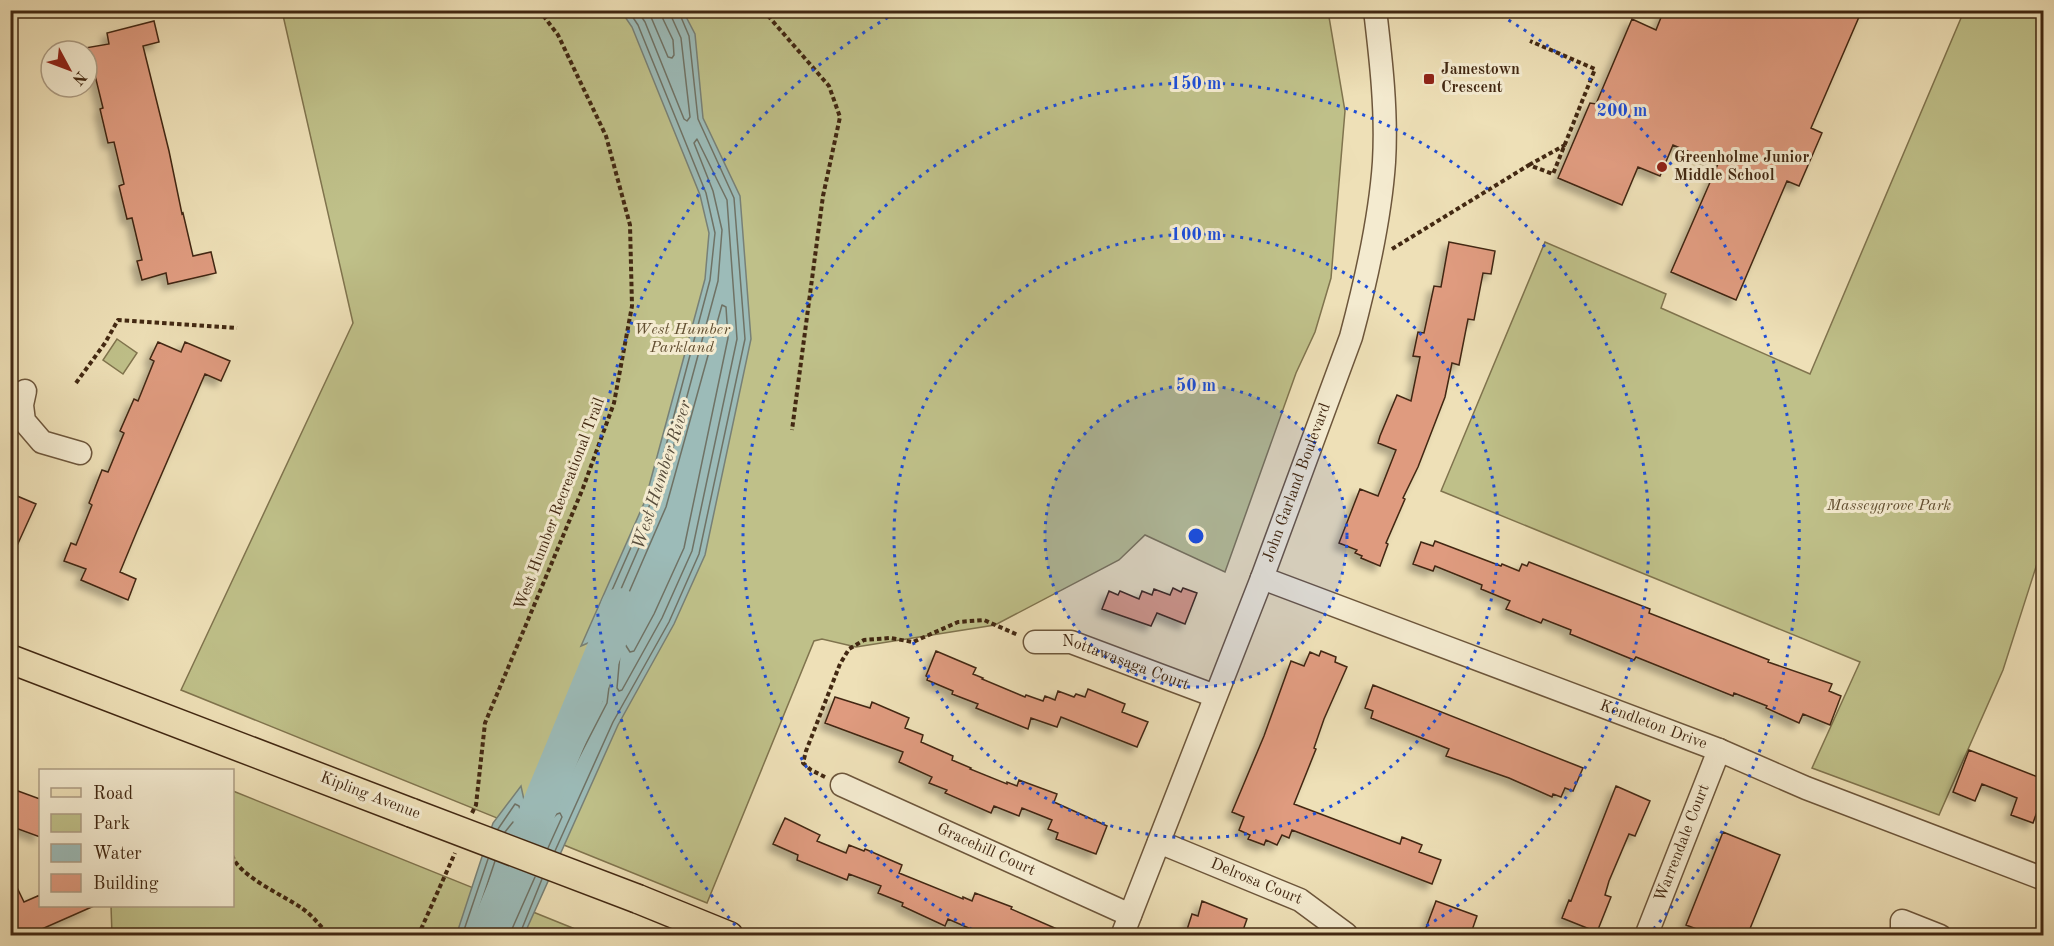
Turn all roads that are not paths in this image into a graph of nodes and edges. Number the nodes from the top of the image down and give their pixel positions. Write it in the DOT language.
graph roads {
  1 [pos="1375,10"];
  2 [pos="26,391"];
  3 [pos="80,453"];
  4 [pos="1262,578"];
  5 [pos="1035,642"];
  6 [pos="10,658"];
  7 [pos="1215,696"];
  8 [pos="1719,750"];
  9 [pos="842,785"];
  10 [pos="1159,842"];
  11 [pos="2043,879"];
  12 [pos="1126,925"];
  13 [pos="1346,934"];
  14 [pos="729,936"];
  15 [pos="1646,936"];
  16 [pos="1902,936"];
  17 [pos="1940,936"];
  1 -- 4 [label="street, John Garland Boulevard"];
  2 -- 3 [label="street"];
  4 -- 7 [label="street, John Garland Boulevard"];
  4 -- 8 [label="street, Kendleton Drive"];
  5 -- 7 [label="street, Nottawasaga Court"];
  6 -- 14 [label="main road, Kipling Avenue, bridge"];
  7 -- 10 [label="street, John Garland Boulevard"];
  8 -- 11 [label="street, Kendleton Drive"];
  8 -- 15 [label="street, Warrendale Court"];
  9 -- 12 [label="street, Gracehill Court"];
  10 -- 12 [label="street, John Garland Boulevard"];
  10 -- 13 [label="street, Delrosa Court"];
  16 -- 17 [label="street"];
}
